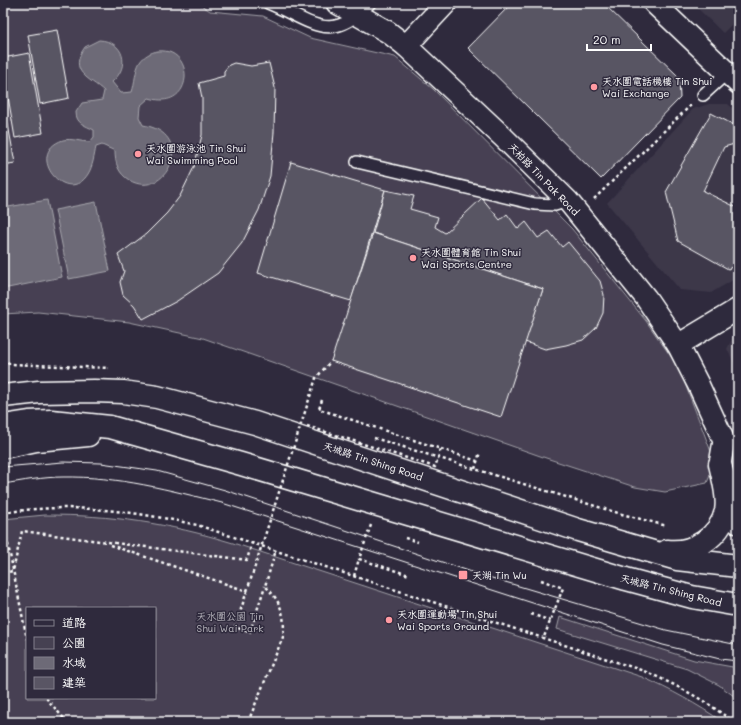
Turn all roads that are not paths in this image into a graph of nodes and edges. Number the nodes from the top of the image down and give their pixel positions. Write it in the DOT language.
graph roads {
  1 [pos="268,3"];
  2 [pos="337,3"];
  3 [pos="446,3"];
  4 [pos="654,3"];
  5 [pos="365,9"];
  6 [pos="406,46"];
  7 [pos="733,78"];
  8 [pos="703,95"];
  9 [pos="357,162"];
  10 [pos="568,201"];
  11 [pos="738,309"];
  12 [pos="678,345"];
  13 [pos="3,396"];
  14 [pos="3,426"];
  15 [pos="137,435"];
  16 [pos="731,446"];
  17 [pos="3,447"];
  18 [pos="720,464"];
  19 [pos="738,523"];
  20 [pos="636,547"];
  21 [pos="738,566"];
  22 [pos="738,605"];
  1 -- 5 [label="lane"];
  2 -- 5 [label="street, 天柏路 Tin Pak Road"];
  3 -- 6 [label="street"];
  4 -- 7 [label="street"];
  5 -- 6 [label="street, 天柏路 Tin Pak Road"];
  6 -- 10 [label="street, 天柏路 Tin Pak Road"];
  7 -- 8 [label="lane"];
  9 -- 10 [label="lane"];
  10 -- 12 [label="street, 天柏路 Tin Pak Road"];
  11 -- 12 [label="street"];
  12 -- 16 [label="street, 天柏路 Tin Pak Road"];
  13 -- 20 [label="main road, 天城路 Tin Shing Road"];
  14 -- 15 [label="main road, 天城路 Tin Shing Road"];
  15 -- 17 [label="main road"];
  15 -- 22 [label="main road, 天城路 Tin Shing Road"];
  16 -- 18 [label="street, 天柏路 Tin Pak Road"];
  18 -- 19 [label="street, 天柏路 Tin Pak Road"];
  18 -- 20 [label="main road"];
  20 -- 21 [label="main road, 天城路 Tin Shing Road"];
}
